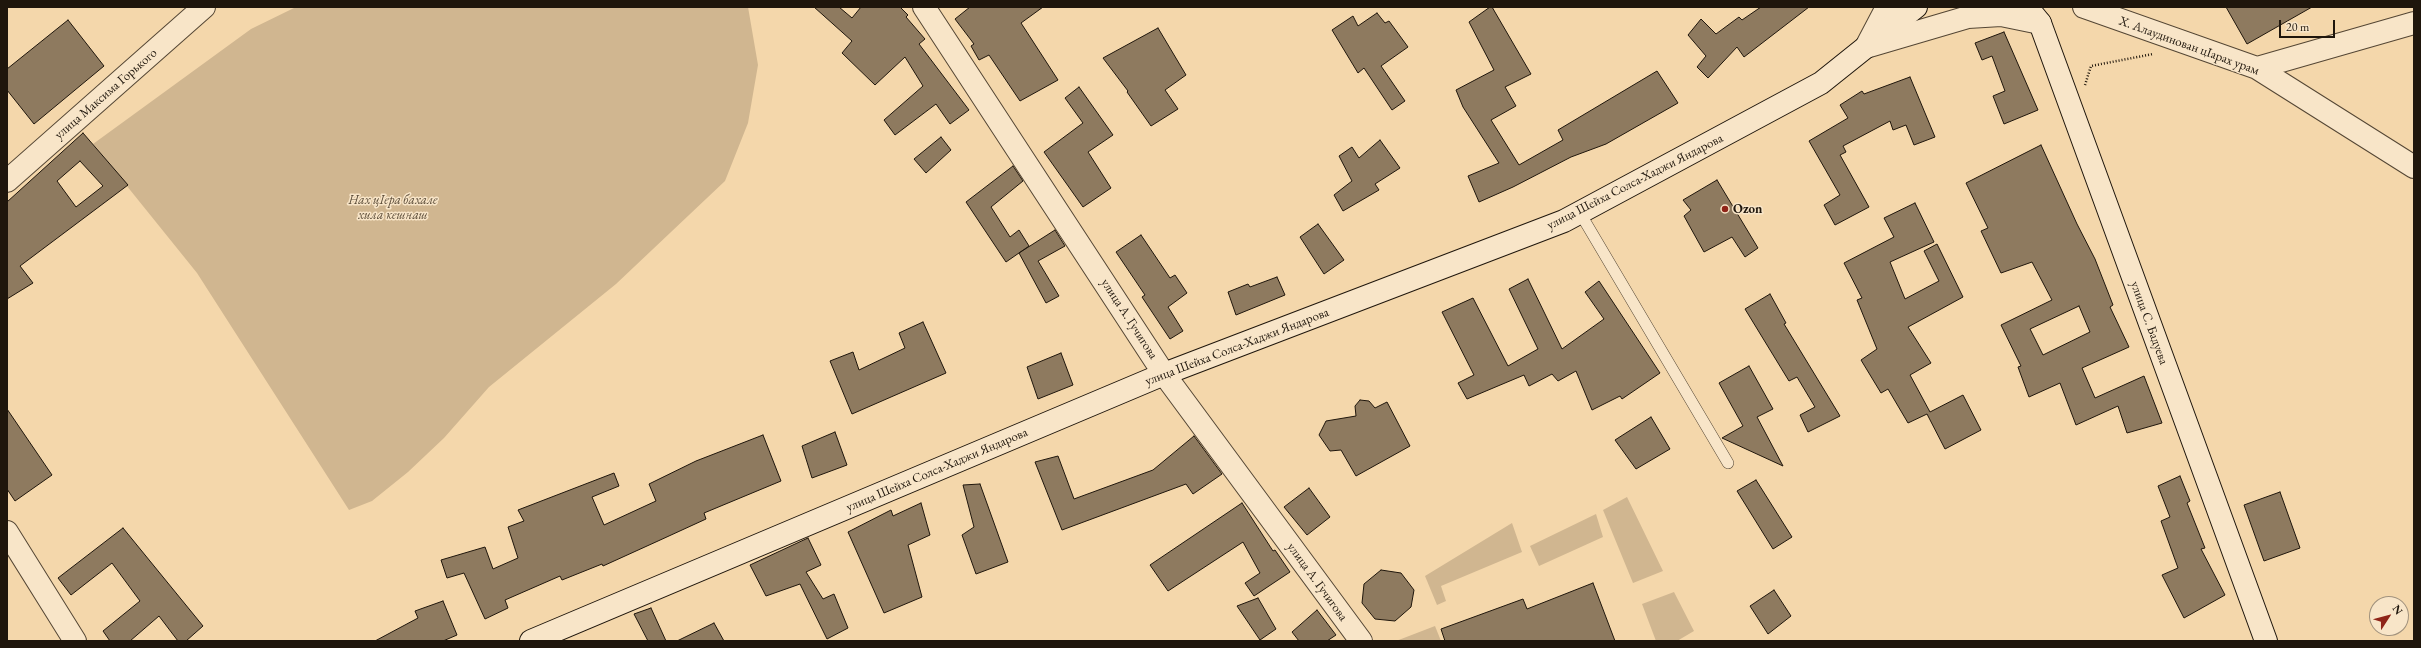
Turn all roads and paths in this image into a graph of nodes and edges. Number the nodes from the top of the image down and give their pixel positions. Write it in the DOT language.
graph roads {
  1 [pos="204,7"];
  2 [pos="924,7"];
  3 [pos="1887,7"];
  4 [pos="1916,7"];
  5 [pos="2084,7"];
  6 [pos="2033,15"];
  7 [pos="2414,23"];
  8 [pos="1866,47"];
  9 [pos="2159,55"];
  10 [pos="2256,68"];
  11 [pos="2084,88"];
  12 [pos="2414,167"];
  13 [pos="7,181"];
  14 [pos="1580,212"];
  15 [pos="1164,374"];
  16 [pos="1728,463"];
  17 [pos="7,532"];
  18 [pos="75,641"];
  19 [pos="531,641"];
  20 [pos="1361,641"];
  21 [pos="2266,641"];
  1 -- 13 [label="main road, улица Максима Горького"];
  2 -- 15 [label="main road, улица А. Гучигова"];
  3 -- 8 [label="main road"];
  4 -- 8 [label="main road, улица Шейха Солса-Хаджи Яндарова"];
  5 -- 10 [label="main road, Х. Алаудинован цIарах урам"];
  6 -- 8 [label="main road"];
  6 -- 21 [label="main road, улица С. Бадуева"];
  7 -- 10 [label="main road"];
  8 -- 14 [label="main road, улица Шейха Солса-Хаджи Яндарова"];
  9 -- 11 [label="path"];
  10 -- 12 [label="main road, Х. Алаудинован цIарах урам"];
  14 -- 15 [label="main road, улица Шейха Солса-Хаджи Яндарова"];
  14 -- 16 [label="lane"];
  15 -- 19 [label="main road, улица Шейха Солса-Хаджи Яндарова"];
  15 -- 20 [label="main road, улица А. Гучигова"];
  17 -- 18 [label="main road"];
}
